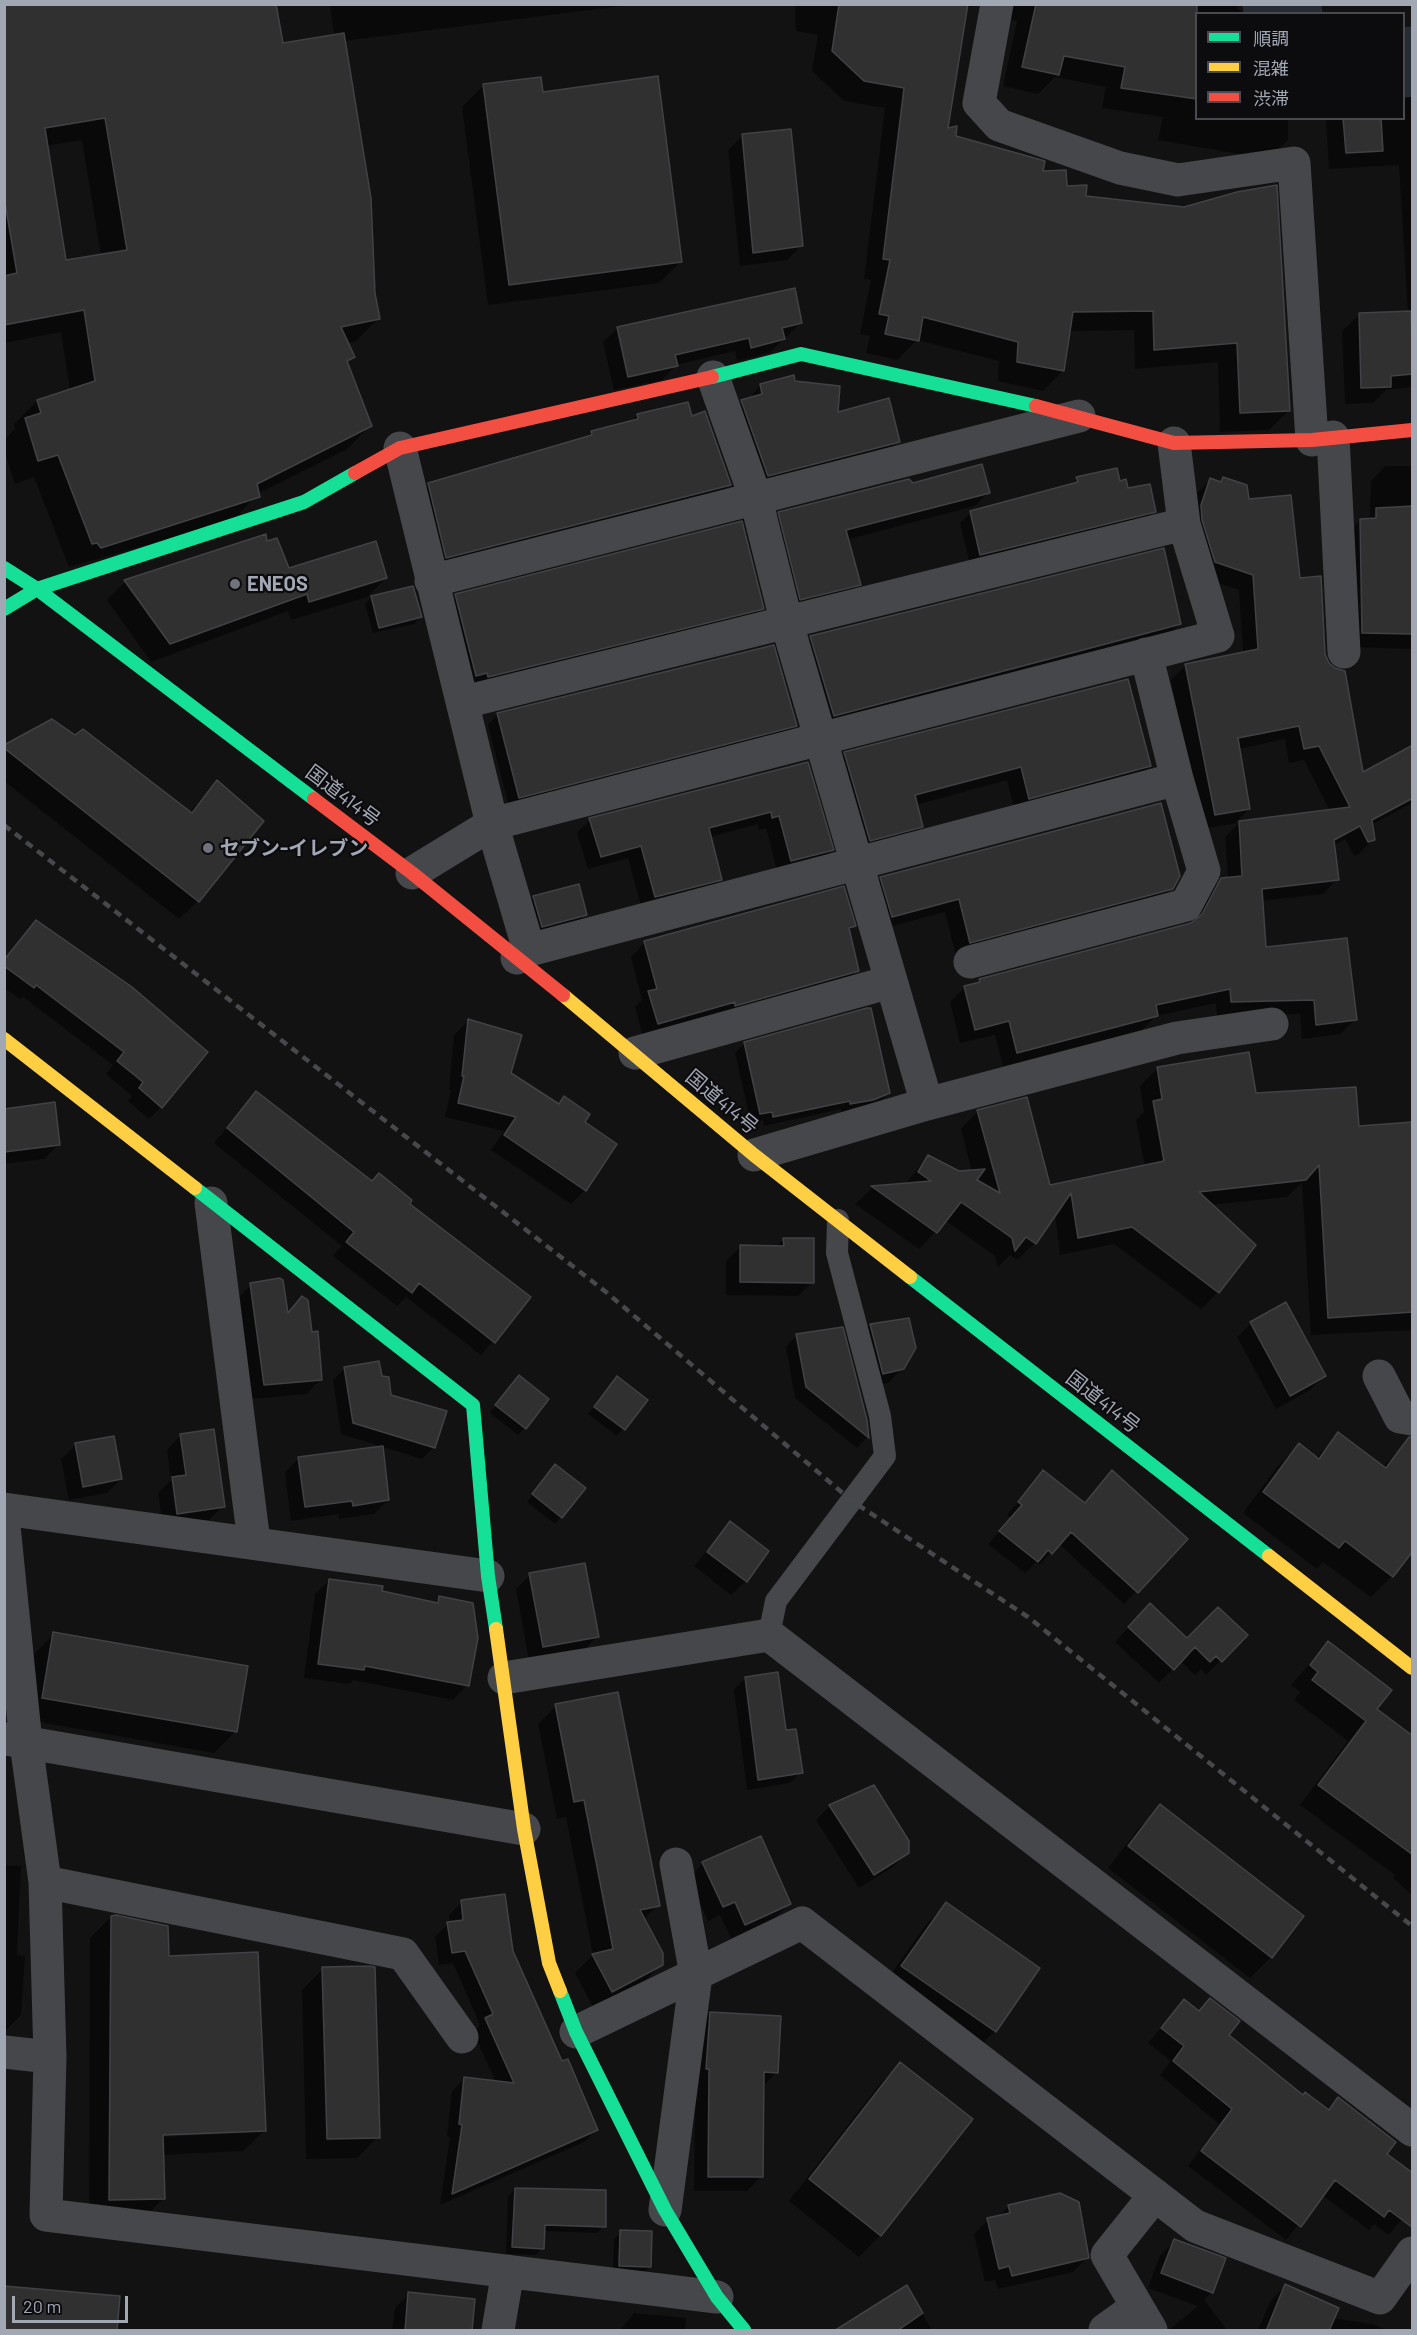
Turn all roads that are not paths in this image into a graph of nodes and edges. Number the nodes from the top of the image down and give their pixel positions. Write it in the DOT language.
graph roads {
  1 [pos="997,4"];
  2 [pos="713,377"];
  3 [pos="1079,416"];
  4 [pos="1413,430"];
  5 [pos="1322,438"];
  6 [pos="1174,443"];
  7 [pos="400,448"];
  8 [pos="756,499"];
  9 [pos="1184,524"];
  10 [pos="4,568"];
  11 [pos="431,581"];
  12 [pos="37,589"];
  13 [pos="4,609"];
  14 [pos="786,620"];
  15 [pos="1344,652"];
  16 [pos="1146,654"];
  17 [pos="464,702"];
  18 [pos="821,736"];
  19 [pos="1178,779"];
  20 [pos="492,824"];
  21 [pos="859,864"];
  22 [pos="412,873"];
  23 [pos="523,954"];
  24 [pos="970,962"];
  25 [pos="890,982"];
  26 [pos="1272,1024"];
  27 [pos="4,1040"];
  28 [pos="635,1053"];
  29 [pos="927,1104"];
  30 [pos="754,1155"];
  31 [pos="211,1203"];
  32 [pos="838,1220"];
  33 [pos="1380,1376"];
  34 [pos="1413,1419"];
  35 [pos="4,1509"];
  36 [pos="4,1526"];
  37 [pos="254,1542"];
  38 [pos="488,1576"];
  39 [pos="768,1635"];
  40 [pos="1413,1668"];
  41 [pos="504,1678"];
  42 [pos="15,1741"];
  43 [pos="524,1829"];
  44 [pos="676,1864"];
  45 [pos="45,1882"];
  46 [pos="696,1975"];
  47 [pos="576,2032"];
  48 [pos="462,2037"];
  49 [pos="4,2052"];
  50 [pos="50,2056"];
  51 [pos="1413,2130"];
  52 [pos="1155,2195"];
  53 [pos="665,2210"];
  54 [pos="1413,2253"];
  55 [pos="508,2271"];
  56 [pos="717,2296"];
  57 [pos="1144,2319"];
  58 [pos="498,2331"];
  59 [pos="744,2331"];
  60 [pos="1105,2331"];
  1 -- 5 [label="street"];
  2 -- 3 [label="main road"];
  2 -- 7 [label="main road"];
  2 -- 8 [label="street"];
  3 -- 6 [label="main road"];
  3 -- 8 [label="street"];
  4 -- 5 [label="main road"];
  5 -- 6 [label="main road"];
  5 -- 15 [label="street"];
  6 -- 9 [label="street"];
  7 -- 11 [label="street"];
  7 -- 12 [label="main road"];
  8 -- 11 [label="street"];
  8 -- 14 [label="street"];
  9 -- 14 [label="street"];
  9 -- 16 [label="street"];
  10 -- 12 [label="main road, 国道414号"];
  11 -- 17 [label="street"];
  12 -- 13 [label="main road"];
  12 -- 22 [label="main road, 国道414号"];
  14 -- 17 [label="street"];
  14 -- 18 [label="street"];
  16 -- 18 [label="street"];
  16 -- 19 [label="street"];
  17 -- 20 [label="street"];
  18 -- 20 [label="street"];
  18 -- 21 [label="street"];
  19 -- 21 [label="street"];
  19 -- 24 [label="street"];
  20 -- 22 [label="street"];
  20 -- 23 [label="street"];
  21 -- 23 [label="street"];
  21 -- 25 [label="street"];
  22 -- 23 [label="main road, 国道414号"];
  23 -- 28 [label="main road, 国道414号"];
  25 -- 28 [label="street"];
  25 -- 29 [label="street"];
  26 -- 29 [label="street"];
  27 -- 31 [label="main road"];
  28 -- 30 [label="main road, 国道414号"];
  29 -- 30 [label="street"];
  30 -- 32 [label="main road, 国道414号"];
  31 -- 37 [label="street"];
  31 -- 38 [label="main road"];
  32 -- 39 [label="lane"];
  32 -- 40 [label="main road, 国道414号"];
  33 -- 34 [label="street"];
  35 -- 37 [label="street"];
  36 -- 42 [label="street"];
  37 -- 38 [label="street"];
  38 -- 41 [label="main road"];
  39 -- 41 [label="street"];
  39 -- 51 [label="street"];
  41 -- 43 [label="main road"];
  42 -- 43 [label="street"];
  42 -- 45 [label="street"];
  43 -- 47 [label="main road"];
  44 -- 46 [label="street"];
  45 -- 48 [label="street"];
  45 -- 50 [label="street"];
  46 -- 47 [label="street"];
  46 -- 52 [label="street"];
  46 -- 53 [label="street"];
  47 -- 53 [label="main road"];
  49 -- 50 [label="street"];
  50 -- 55 [label="street"];
  52 -- 54 [label="street"];
  52 -- 57 [label="street"];
  53 -- 56 [label="main road"];
  55 -- 56 [label="street"];
  55 -- 58 [label="street"];
  56 -- 59 [label="main road"];
  57 -- 60 [label="street"];
}
